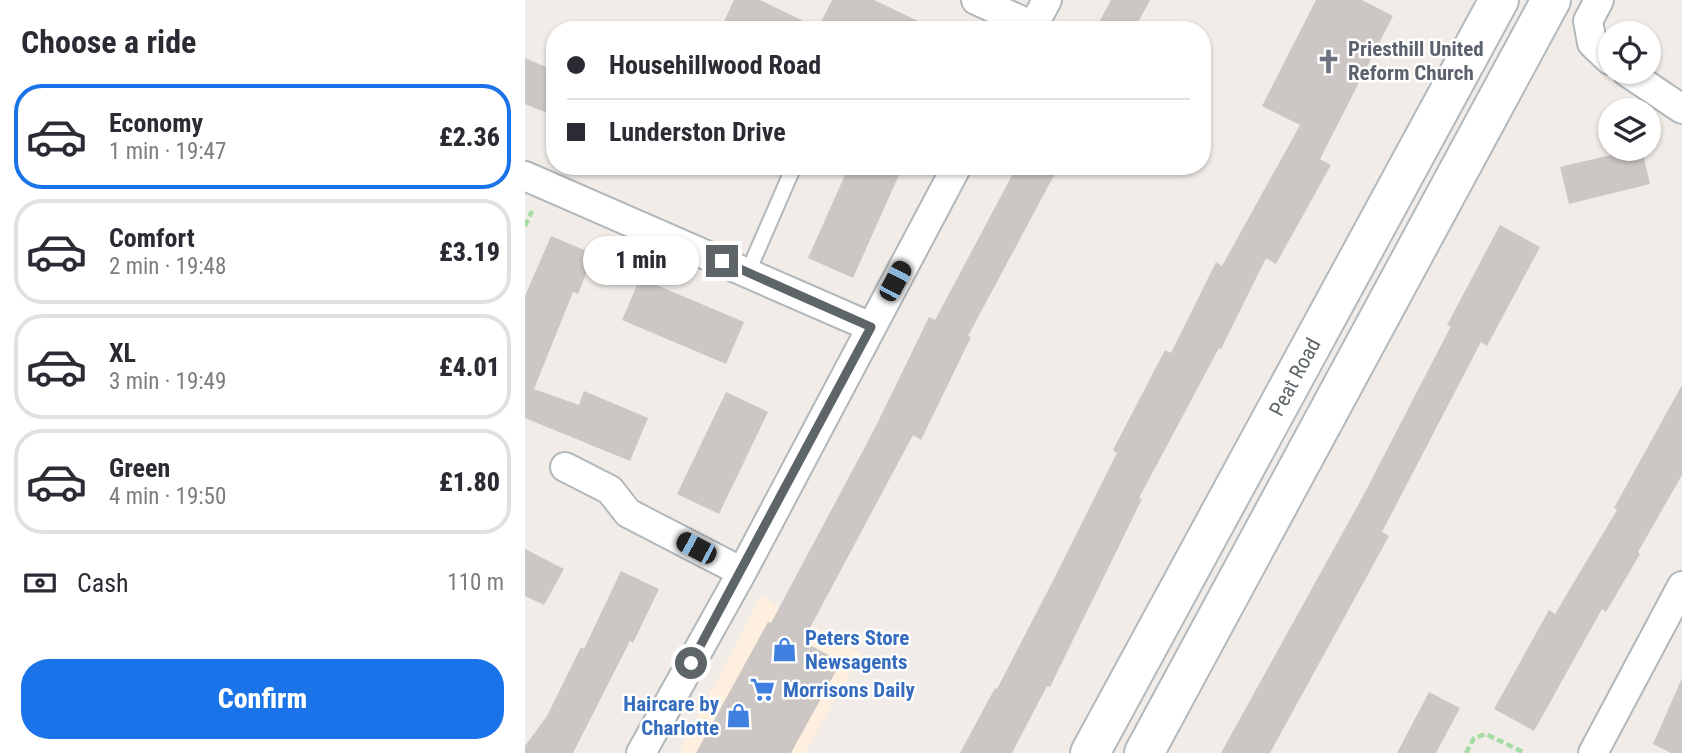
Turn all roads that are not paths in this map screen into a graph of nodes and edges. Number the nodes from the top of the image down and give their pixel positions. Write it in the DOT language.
graph roads {
  1 [pos="976,0"];
  2 [pos="1047,0"];
  3 [pos="1499,0"];
  4 [pos="1551,0"];
  5 [pos="1599,0"];
  6 [pos="1018,21"];
  7 [pos="1036,21"];
  8 [pos="1598,48"];
  9 [pos="1645,84"];
  10 [pos="1682,109"];
  11 [pos="790,175"];
  12 [pos="952,175"];
  13 [pos="525,176"];
  14 [pos="748,271"];
  15 [pos="871,327"];
  16 [pos="565,467"];
  17 [pos="742,572"];
  18 [pos="1682,586"];
  19 [pos="641,753"];
  20 [pos="1090,753"];
  21 [pos="1144,753"];
  22 [pos="1593,753"];
  1 -- 6 [label="street"];
  2 -- 7 [label="street"];
  3 -- 20 [label="street, Peat Road"];
  4 -- 21 [label="street, Peat Road"];
  5 -- 8 [label="street"];
  9 -- 10 [label="street"];
  11 -- 14 [label="lane"];
  12 -- 15 [label="street"];
  13 -- 14 [label="street"];
  14 -- 15 [label="street"];
  15 -- 17 [label="street"];
  16 -- 17 [label="street"];
  17 -- 19 [label="street"];
  18 -- 22 [label="street"];
}
